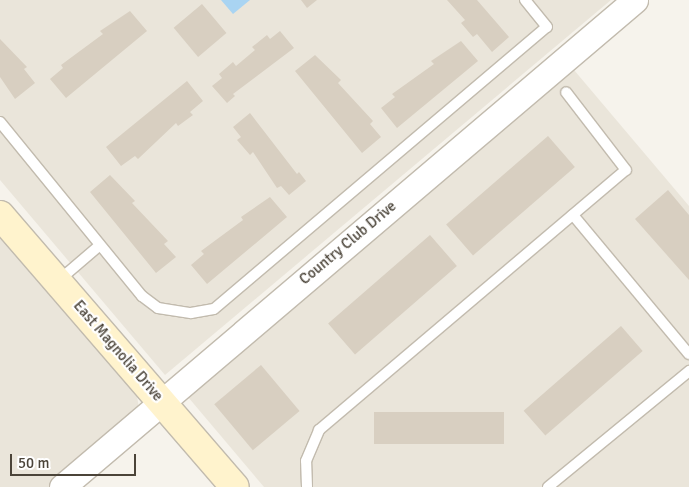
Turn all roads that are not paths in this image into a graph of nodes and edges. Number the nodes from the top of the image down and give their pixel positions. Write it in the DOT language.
graph roads {
  1 [pos="525,0"];
  2 [pos="635,0"];
  3 [pos="566,92"];
  4 [pos="0,122"];
  5 [pos="0,215"];
  6 [pos="573,215"];
  7 [pos="100,245"];
  8 [pos="57,281"];
  9 [pos="689,354"];
  10 [pos="689,371"];
  11 [pos="161,401"];
  12 [pos="62,487"];
  13 [pos="235,487"];
  14 [pos="308,487"];
  15 [pos="548,487"];
  1 -- 7 [label="lane"];
  2 -- 11 [label="street, Country Club Drive"];
  3 -- 6 [label="lane"];
  4 -- 7 [label="lane"];
  5 -- 8 [label="main road, East Magnolia Drive"];
  6 -- 9 [label="lane"];
  6 -- 14 [label="lane"];
  7 -- 8 [label="lane"];
  8 -- 11 [label="main road, East Magnolia Drive"];
  10 -- 15 [label="lane"];
  11 -- 12 [label="street, Country Club Drive"];
  11 -- 13 [label="main road, East Magnolia Drive"];
}
